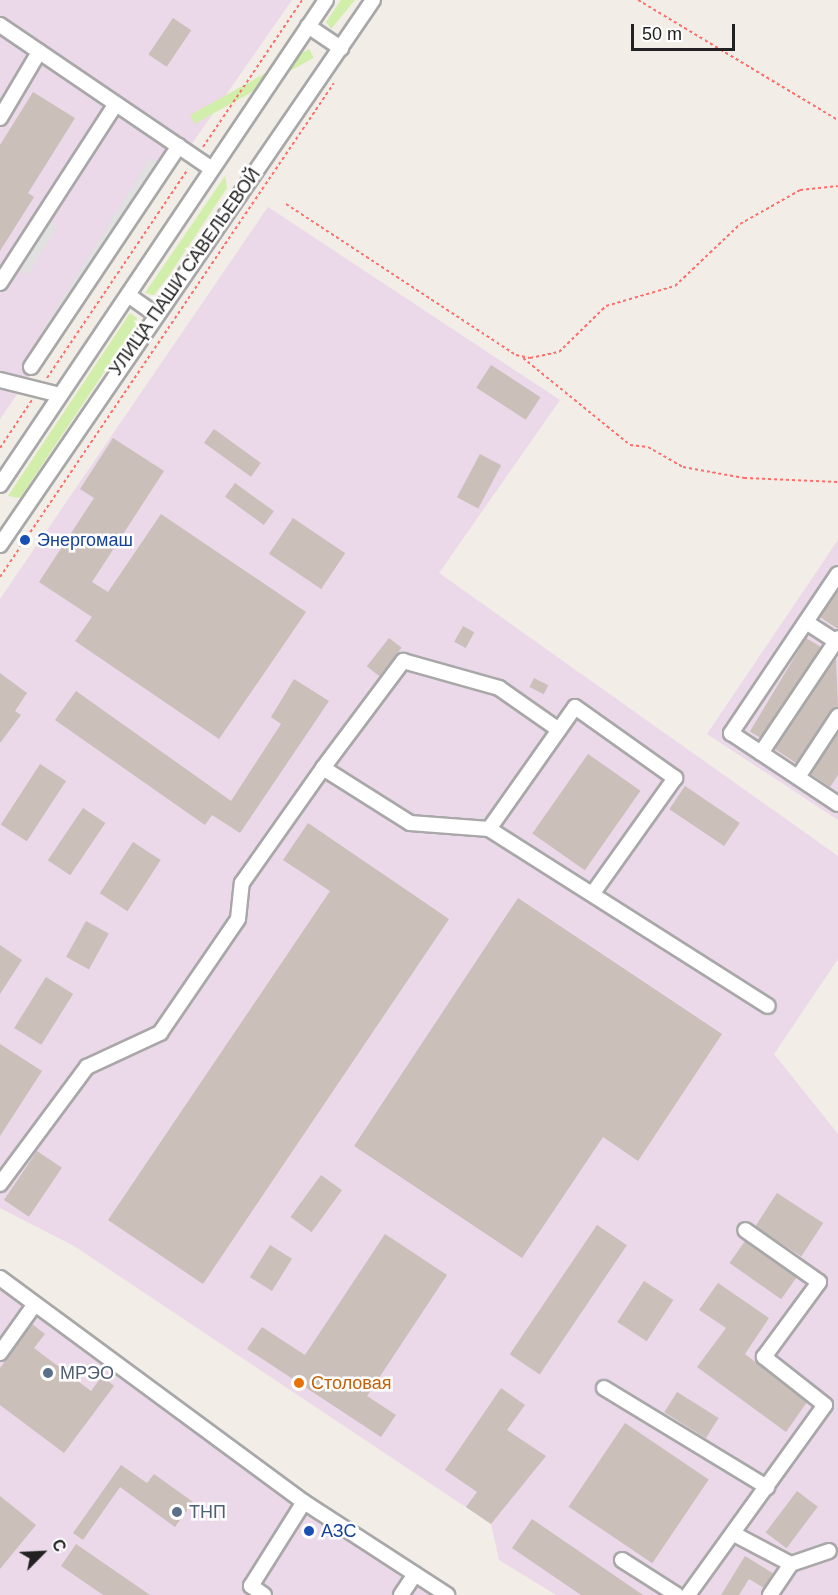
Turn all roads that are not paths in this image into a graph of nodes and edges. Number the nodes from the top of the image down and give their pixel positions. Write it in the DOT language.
graph roads {
  1 [pos="326,0"];
  2 [pos="373,0"];
  3 [pos="0,25"];
  4 [pos="308,26"];
  5 [pos="341,48"];
  6 [pos="39,52"];
  7 [pos="116,104"];
  8 [pos="0,118"];
  9 [pos="179,146"];
  10 [pos="212,169"];
  11 [pos="0,283"];
  12 [pos="128,295"];
  13 [pos="155,314"];
  14 [pos="31,368"];
  15 [pos="0,380"];
  16 [pos="60,395"];
  17 [pos="0,485"];
  18 [pos="0,544"];
  19 [pos="838,574"];
  20 [pos="806,622"];
  21 [pos="837,641"];
  22 [pos="838,716"];
  23 [pos="559,730"];
  24 [pos="761,753"];
  25 [pos="323,768"];
  26 [pos="798,777"];
  27 [pos="836,797"];
  28 [pos="489,829"];
  29 [pos="593,893"];
  30 [pos="768,1006"];
  31 [pos="0,1184"];
  32 [pos="745,1230"];
  33 [pos="0,1278"];
  34 [pos="35,1304"];
  35 [pos="0,1353"];
  36 [pos="604,1388"];
  37 [pos="767,1487"];
  38 [pos="304,1502"];
  39 [pos="734,1534"];
  40 [pos="829,1551"];
  41 [pos="622,1560"];
  42 [pos="791,1564"];
  43 [pos="415,1574"];
  44 [pos="264,1595"];
  45 [pos="400,1595"];
  46 [pos="447,1595"];
  47 [pos="677,1595"];
  48 [pos="688,1595"];
  49 [pos="770,1595"];
  1 -- 4 [label="street, УЛИЦА ПАШИ САВЕЛЬЕВОЙ"];
  2 -- 5 [label="street, УЛИЦА ПАШИ САВЕЛЬЕВОЙ"];
  3 -- 6 [label="street"];
  4 -- 5 [label="street"];
  4 -- 10 [label="street, УЛИЦА ПАШИ САВЕЛЬЕВОЙ"];
  5 -- 13 [label="street, УЛИЦА ПАШИ САВЕЛЬЕВОЙ"];
  6 -- 7 [label="street"];
  6 -- 8 [label="street"];
  7 -- 9 [label="street"];
  7 -- 11 [label="street"];
  9 -- 10 [label="street"];
  9 -- 14 [label="street"];
  10 -- 12 [label="street, УЛИЦА ПАШИ САВЕЛЬЕВОЙ"];
  12 -- 13 [label="street"];
  12 -- 16 [label="street, УЛИЦА ПАШИ САВЕЛЬЕВОЙ"];
  13 -- 18 [label="street, УЛИЦА ПАШИ САВЕЛЬЕВОЙ"];
  15 -- 16 [label="street"];
  16 -- 17 [label="street, УЛИЦА ПАШИ САВЕЛЬЕВОЙ"];
  19 -- 20 [label="street"];
  20 -- 21 [label="street"];
  20 -- 24 [label="street"];
  21 -- 24 [label="street"];
  22 -- 26 [label="street"];
  23 -- 25 [label="street"];
  23 -- 28 [label="street"];
  23 -- 29 [label="street"];
  24 -- 26 [label="street"];
  25 -- 28 [label="street"];
  25 -- 31 [label="street"];
  26 -- 27 [label="street"];
  28 -- 29 [label="street"];
  29 -- 30 [label="street"];
  32 -- 37 [label="street"];
  33 -- 34 [label="street"];
  34 -- 35 [label="street"];
  34 -- 38 [label="street"];
  36 -- 37 [label="street"];
  37 -- 39 [label="street"];
  38 -- 43 [label="street"];
  38 -- 44 [label="street"];
  39 -- 42 [label="street"];
  39 -- 48 [label="street"];
  40 -- 42 [label="street"];
  41 -- 47 [label="street"];
  42 -- 49 [label="street"];
  43 -- 45 [label="street"];
  43 -- 46 [label="street"];
}
